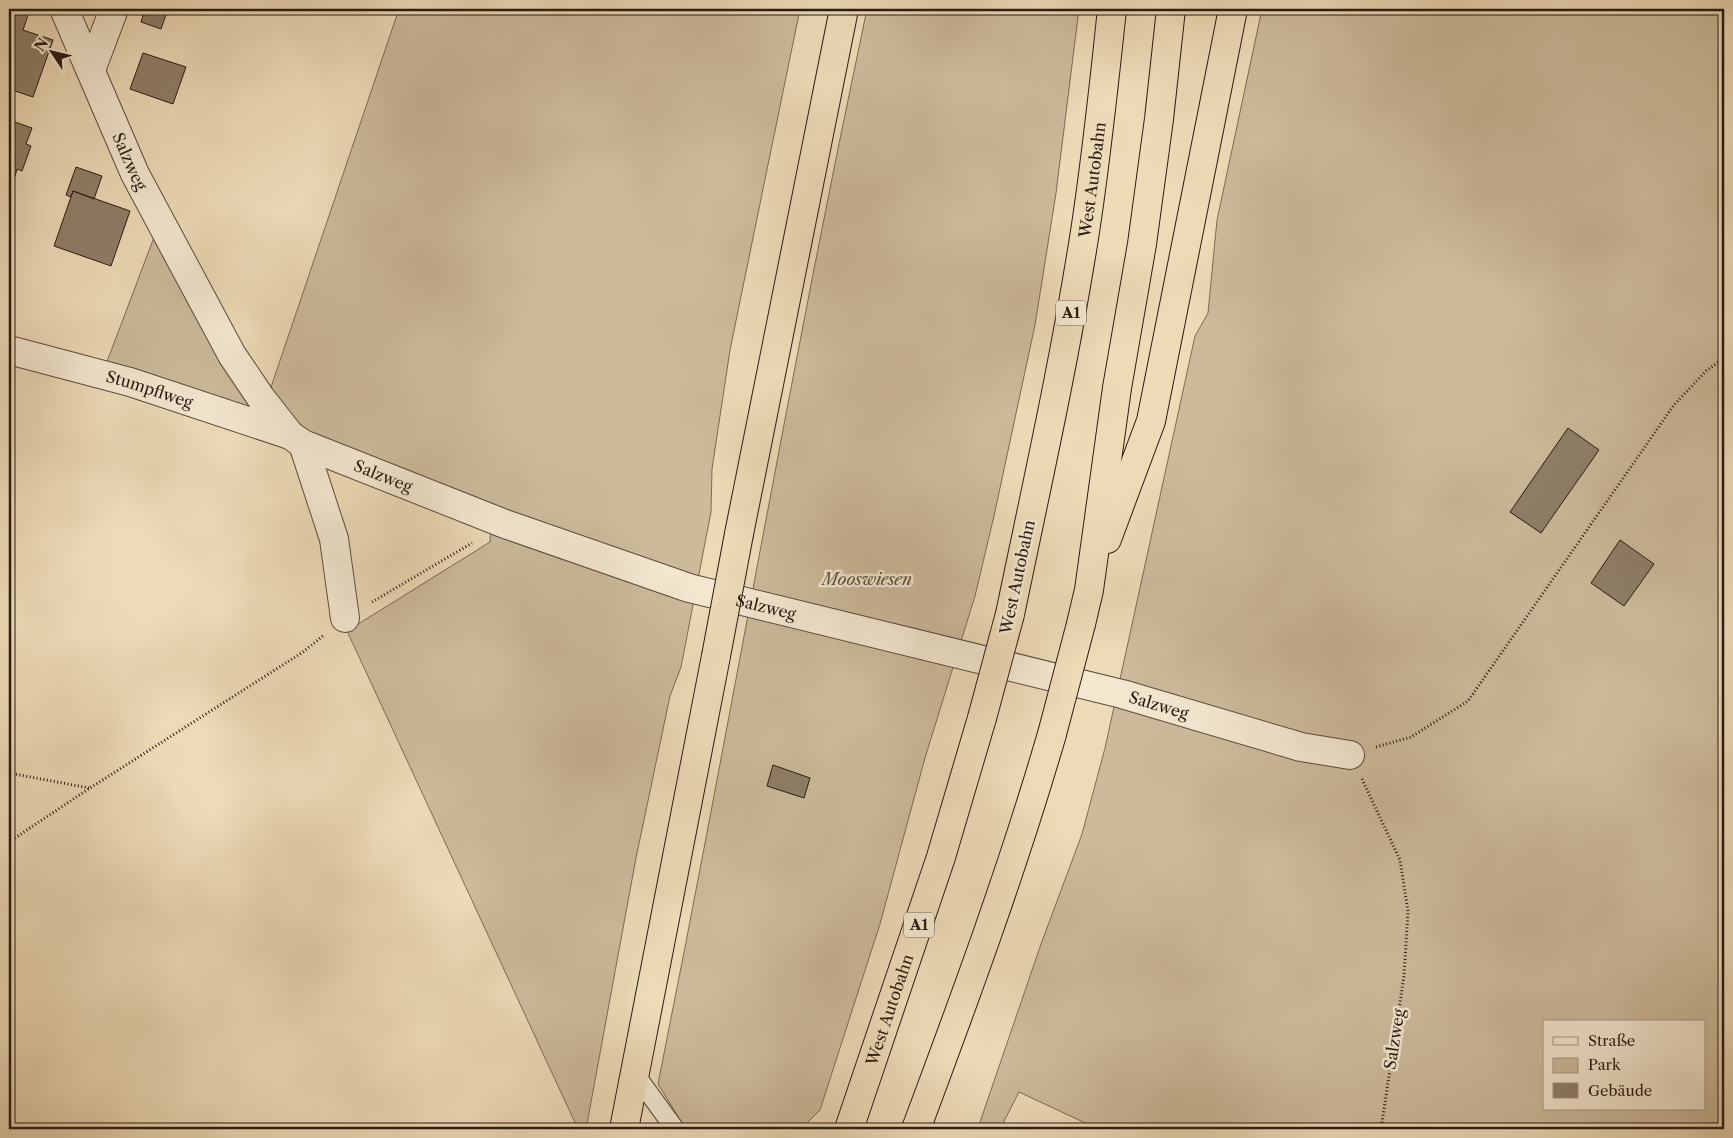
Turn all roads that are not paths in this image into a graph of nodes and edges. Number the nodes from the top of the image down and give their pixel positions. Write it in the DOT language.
graph roads {
  1 [pos="64,9"];
  2 [pos="114,9"];
  3 [pos="844,9"];
  4 [pos="1112,9"];
  5 [pos="1171,9"];
  6 [pos="1233,9"];
  7 [pos="92,70"];
  8 [pos="9,350"];
  9 [pos="297,439"];
  10 [pos="1089,590"];
  11 [pos="345,618"];
  12 [pos="1350,755"];
  13 [pos="635,1074"];
  14 [pos="624,1129"];
  15 [pos="675,1129"];
  16 [pos="849,1129"];
  17 [pos="916,1129"];
  1 -- 7 [label="street, Salzweg"];
  2 -- 7 [label="street"];
  3 -- 13 [label="highway, bridge"];
  4 -- 16 [label="highway, West Autobahn / A1, bridge"];
  5 -- 10 [label="highway"];
  6 -- 10 [label="highway"];
  7 -- 9 [label="street, Salzweg"];
  8 -- 9 [label="street, Stumpflweg"];
  9 -- 11 [label="street"];
  9 -- 12 [label="street, Salzweg"];
  10 -- 17 [label="highway, bridge"];
  13 -- 14 [label="highway"];
  13 -- 15 [label="lane"];
}
